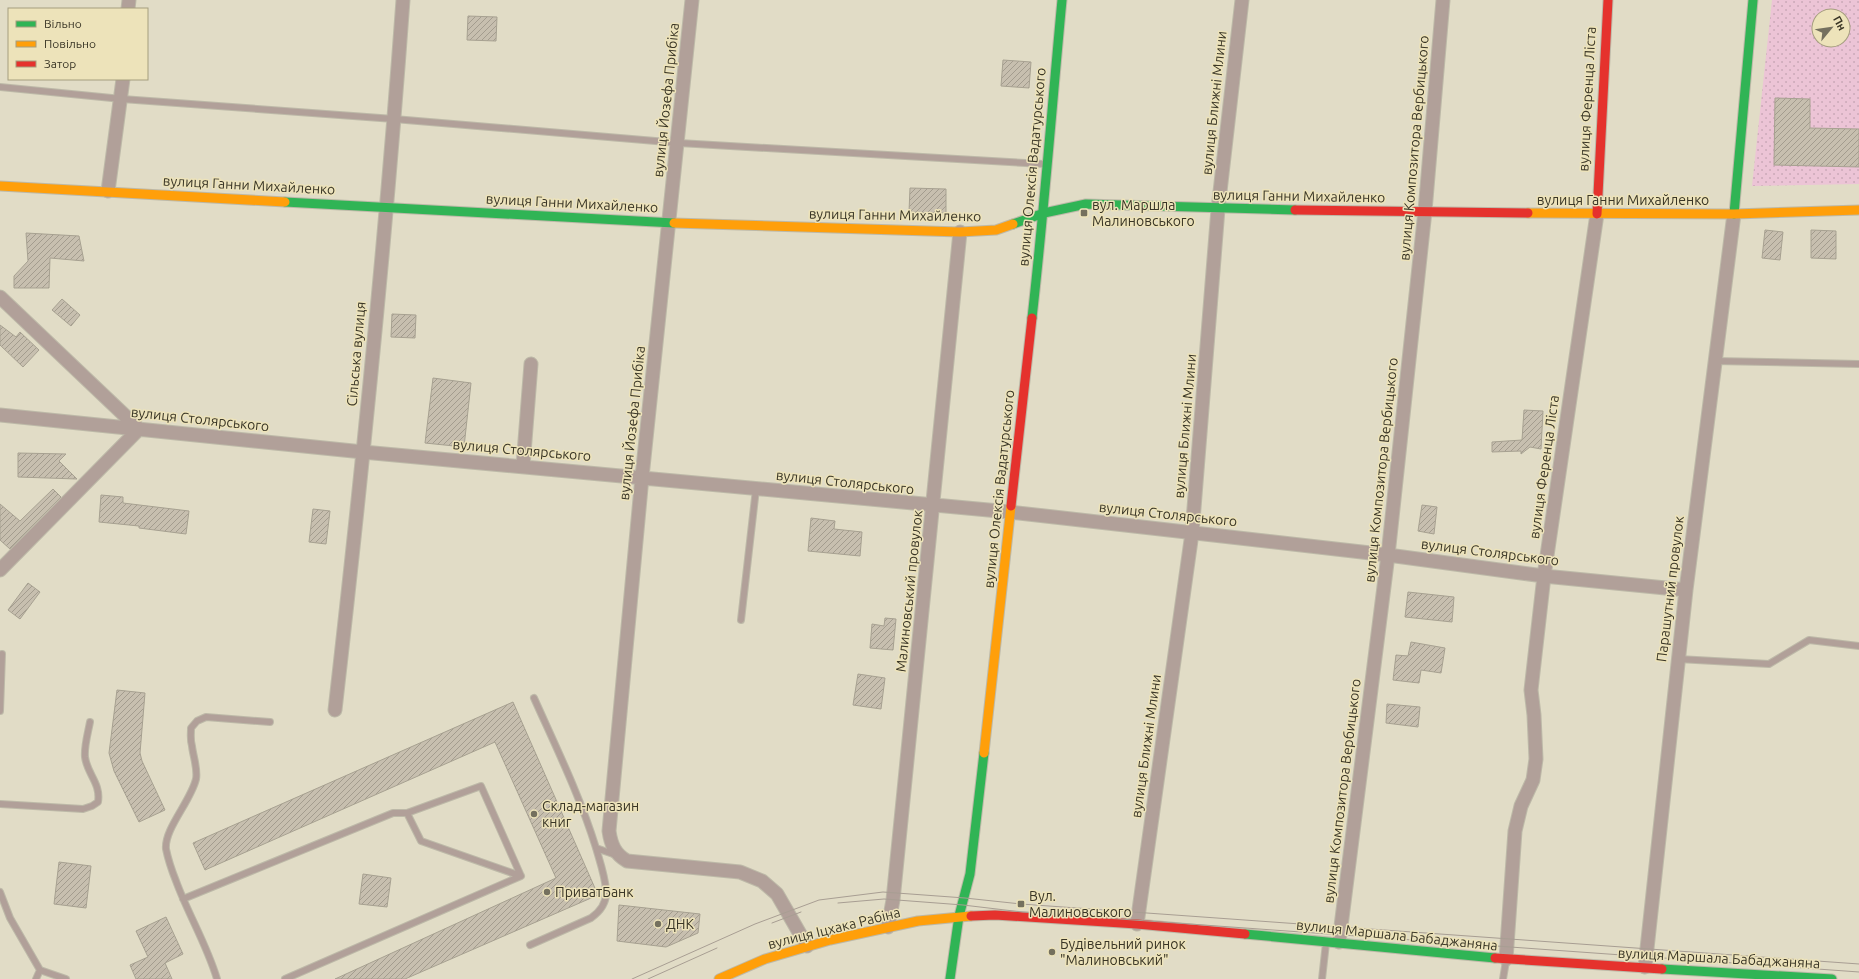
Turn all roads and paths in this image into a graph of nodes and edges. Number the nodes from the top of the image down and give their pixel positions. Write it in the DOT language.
graph roads {
  1 [pos="403,0"];
  2 [pos="692,0"];
  3 [pos="1062,0"];
  4 [pos="1242,0"];
  5 [pos="1443,0"];
  6 [pos="1608,0"];
  7 [pos="1753,0"];
  8 [pos="123,80"];
  9 [pos="0,87"];
  10 [pos="122,99"];
  11 [pos="394,119"];
  12 [pos="678,143"];
  13 [pos="1046,164"];
  14 [pos="0,186"];
  15 [pos="108,191"];
  16 [pos="385,206"];
  17 [pos="1218,209"];
  18 [pos="1859,210"];
  19 [pos="1425,211"];
  20 [pos="1044,212"];
  21 [pos="1597,214"];
  22 [pos="1734,214"];
  23 [pos="669,223"];
  24 [pos="960,232"];
  25 [pos="0,297"];
  26 [pos="1715,361"];
  27 [pos="531,364"];
  28 [pos="1859,364"];
  29 [pos="0,415"];
  30 [pos="140,429"];
  31 [pos="363,452"];
  32 [pos="523,466"];
  33 [pos="642,477"];
  34 [pos="756,489"];
  35 [pos="933,506"];
  36 [pos="1010,512"];
  37 [pos="1192,533"];
  38 [pos="1388,555"];
  39 [pos="0,570"];
  40 [pos="1544,576"];
  41 [pos="1686,590"];
  42 [pos="741,620"];
  43 [pos="1859,646"];
  44 [pos="2,654"];
  45 [pos="1678,659"];
  46 [pos="534,698"];
  47 [pos="335,710"];
  48 [pos="0,711"];
  49 [pos="90,722"];
  50 [pos="270,722"];
  51 [pos="0,804"];
  52 [pos="407,813"];
  53 [pos="596,848"];
  54 [pos="616,852"];
  55 [pos="521,876"];
  56 [pos="0,892"];
  57 [pos="183,899"];
  58 [pos="959,916"];
  59 [pos="1138,924"];
  60 [pos="888,928"];
  61 [pos="1326,942"];
  62 [pos="1339,942"];
  63 [pos="530,945"];
  64 [pos="807,946"];
  65 [pos="1506,960"];
  66 [pos="1645,968"];
  67 [pos="40,970"];
  68 [pos="1708,975"];
  69 [pos="36,979"];
  70 [pos="66,979"];
  71 [pos="217,979"];
  72 [pos="285,979"];
  73 [pos="719,979"];
  74 [pos="950,979"];
  75 [pos="1322,979"];
  76 [pos="1504,979"];
  77 [pos="1817,979"];
  78 [pos="1832,979"];
  1 -- 11 [label="street, Сільська вулиця"];
  2 -- 12 [label="street, вулиця Йозефа Прибіка"];
  3 -- 13 [label="street, вулиця Олексія Вадатурського"];
  4 -- 17 [label="street, вулиця Ближні Млини"];
  5 -- 19 [label="street, вулиця Композитора Вербицького"];
  6 -- 21 [label="street, вулиця Ференца Ліста"];
  7 -- 22 [label="street"];
  8 -- 10 [label="street"];
  9 -- 10 [label="lane"];
  10 -- 11 [label="lane"];
  10 -- 15 [label="street"];
  11 -- 12 [label="lane"];
  11 -- 16 [label="street, Сільська вулиця"];
  12 -- 13 [label="lane"];
  12 -- 23 [label="street, вулиця Йозефа Прибіка"];
  13 -- 20 [label="street, вулиця Олексія Вадатурського"];
  14 -- 15 [label="street, вулиця Ганни Михайленко"];
  15 -- 16 [label="street, вулиця Ганни Михайленко"];
  16 -- 23 [label="street, вулиця Ганни Михайленко"];
  16 -- 31 [label="street, Сільська вулиця"];
  17 -- 19 [label="street, вулиця Ганни Михайленко"];
  17 -- 20 [label="street, вулиця Ганни Михайленко"];
  17 -- 37 [label="street, вулиця Ближні Млини"];
  18 -- 22 [label="street, вулиця Ганни Михайленко"];
  19 -- 21 [label="street, вулиця Ганни Михайленко"];
  19 -- 38 [label="street, вулиця Композитора Вербицького"];
  20 -- 24 [label="street, вулиця Ганни Михайленко"];
  20 -- 36 [label="street, вулиця Олексія Вадатурського"];
  21 -- 22 [label="street, вулиця Ганни Михайленко"];
  21 -- 40 [label="street, вулиця Ференца Ліста"];
  22 -- 26 [label="street, Парашутний провулок"];
  23 -- 24 [label="street, вулиця Ганни Михайленко"];
  23 -- 33 [label="street, вулиця Йозефа Прибіка"];
  24 -- 35 [label="street, Малиновський провулок"];
  25 -- 30 [label="street"];
  26 -- 28 [label="lane"];
  26 -- 41 [label="street, Парашутний провулок"];
  27 -- 32 [label="street"];
  29 -- 30 [label="street, вулиця Столярського"];
  30 -- 31 [label="street, вулиця Столярського"];
  30 -- 39 [label="street"];
  31 -- 32 [label="street, вулиця Столярського"];
  31 -- 47 [label="street, Сільська вулиця"];
  32 -- 33 [label="street, вулиця Столярського"];
  33 -- 34 [label="street, вулиця Столярського"];
  33 -- 54 [label="street, вулиця Йозефа Прибіка"];
  34 -- 35 [label="street, вулиця Столярського"];
  34 -- 42 [label="lane"];
  35 -- 36 [label="street, вулиця Столярського"];
  35 -- 60 [label="street, Малиновський провулок"];
  36 -- 37 [label="street, вулиця Столярського"];
  36 -- 58 [label="street, вулиця Олексія Вадатурського"];
  37 -- 38 [label="street, вулиця Столярського"];
  37 -- 59 [label="street, вулиця Ближні Млини"];
  38 -- 40 [label="street, вулиця Столярського"];
  38 -- 62 [label="street, вулиця Композитора Вербицького"];
  40 -- 41 [label="street, вулиця Столярського"];
  40 -- 65 [label="street, вулиця Ференца Ліста"];
  41 -- 45 [label="street, Парашутний провулок"];
  43 -- 45 [label="lane"];
  44 -- 48 [label="lane"];
  45 -- 66 [label="street, Парашутний провулок"];
  46 -- 53 [label="lane"];
  49 -- 51 [label="lane"];
  50 -- 57 [label="lane"];
  52 -- 55 [label="lane"];
  52 -- 55 [label="lane"];
  52 -- 57 [label="lane"];
  53 -- 54 [label="lane"];
  53 -- 63 [label="lane"];
  54 -- 64 [label="street"];
  55 -- 72 [label="lane"];
  56 -- 67 [label="lane"];
  57 -- 71 [label="lane"];
  58 -- 59 [label="street, вулиця Маршала Бабаджаняна"];
  58 -- 60 [label="street, вулиця Іцхака Рабіна"];
  58 -- 74 [label="street, вулиця Олексія Вадатурського"];
  59 -- 61 [label="street, вулиця Маршала Бабаджаняна"];
  60 -- 64 [label="street, вулиця Іцхака Рабіна"];
  61 -- 62 [label="street, вулиця Маршала Бабаджаняна"];
  61 -- 75 [label="lane"];
  62 -- 65 [label="street, вулиця Маршала Бабаджаняна"];
  64 -- 73 [label="street, вулиця Іцхака Рабіна"];
  65 -- 66 [label="street, вулиця Маршала Бабаджаняна"];
  65 -- 76 [label="lane"];
  66 -- 68 [label="street, вулиця Маршала Бабаджаняна"];
  67 -- 69 [label="lane"];
  67 -- 70 [label="lane"];
  68 -- 77 [label="street, вулиця Маршала Бабаджаняна"];
  77 -- 78 [label="street, вулиця Маршала Бабаджаняна"];
}
